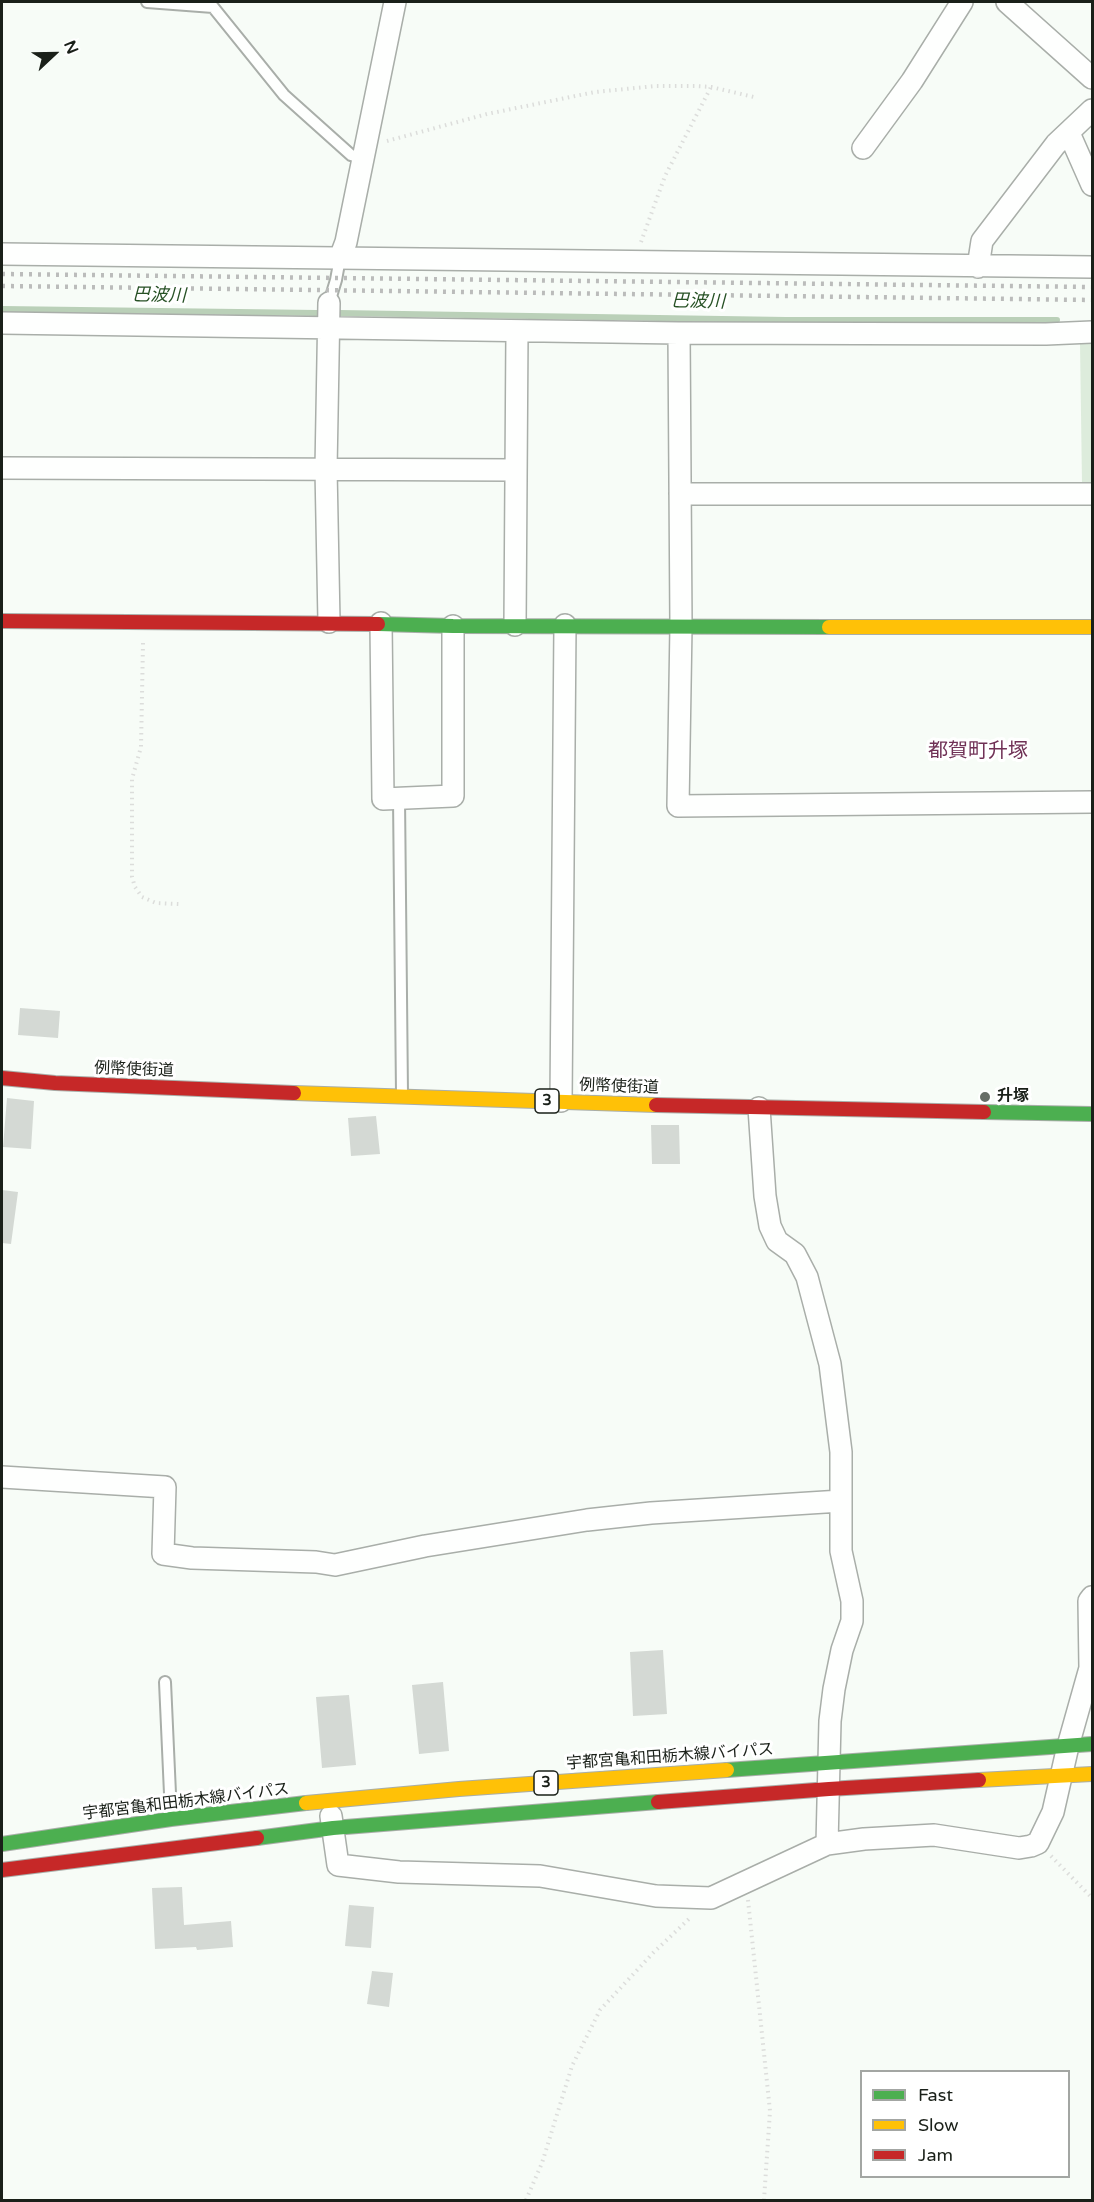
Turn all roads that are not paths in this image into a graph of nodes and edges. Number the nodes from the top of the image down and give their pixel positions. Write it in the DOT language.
graph roads {
  1 [pos="147,2"];
  2 [pos="395,2"];
  3 [pos="962,2"];
  4 [pos="1007,2"];
  5 [pos="211,4"];
  6 [pos="1092,78"];
  7 [pos="1092,110"];
  8 [pos="1069,134"];
  9 [pos="863,148"];
  10 [pos="365,150"];
  11 [pos="1092,185"];
  12 [pos="2,254"];
  13 [pos="340,258"];
  14 [pos="978,267"];
  15 [pos="1092,267"];
  16 [pos="329,303"];
  17 [pos="2,322"];
  18 [pos="328,327"];
  19 [pos="517,331"];
  20 [pos="1092,332"];
  21 [pos="679,333"];
  22 [pos="2,468"];
  23 [pos="326,470"];
  24 [pos="515,470"];
  25 [pos="680,494"];
  26 [pos="1092,494"];
  27 [pos="2,621"];
  28 [pos="329,622"];
  29 [pos="381,623"];
  30 [pos="515,625"];
  31 [pos="565,625"];
  32 [pos="453,626"];
  33 [pos="681,626"];
  34 [pos="1092,627"];
  35 [pos="399,798"];
  36 [pos="1092,802"];
  37 [pos="2,1078"];
  38 [pos="402,1097"];
  39 [pos="561,1101"];
  40 [pos="759,1108"];
  41 [pos="1092,1114"];
  42 [pos="2,1477"];
  43 [pos="841,1502"];
  44 [pos="1092,1597"];
  45 [pos="165,1682"];
  46 [pos="1092,1744"];
  47 [pos="1068,1746"];
  48 [pos="830,1763"];
  49 [pos="1092,1774"];
  50 [pos="1061,1776"];
  51 [pos="829,1789"];
  52 [pos="329,1800"];
  53 [pos="171,1819"];
  54 [pos="333,1828"];
  55 [pos="2,1844"];
  56 [pos="827,1844"];
  57 [pos="2,1870"];
  1 -- 5 [label="lane"];
  2 -- 10 [label="street"];
  3 -- 9 [label="street"];
  4 -- 6 [label="street"];
  5 -- 10 [label="lane"];
  7 -- 8 [label="street"];
  8 -- 11 [label="street"];
  8 -- 14 [label="street"];
  10 -- 13 [label="street"];
  12 -- 13 [label="street"];
  13 -- 14 [label="street"];
  13 -- 16 [label="lane"];
  14 -- 15 [label="street"];
  16 -- 18 [label="street"];
  17 -- 18 [label="street"];
  18 -- 19 [label="street"];
  18 -- 23 [label="street"];
  19 -- 21 [label="street"];
  19 -- 24 [label="street"];
  20 -- 21 [label="street"];
  21 -- 25 [label="street"];
  22 -- 23 [label="street"];
  23 -- 24 [label="street"];
  23 -- 28 [label="street"];
  24 -- 30 [label="street"];
  25 -- 26 [label="street"];
  25 -- 33 [label="street"];
  27 -- 28 [label="main road"];
  28 -- 29 [label="main road"];
  29 -- 32 [label="main road"];
  29 -- 35 [label="street"];
  30 -- 31 [label="main road"];
  30 -- 32 [label="main road"];
  31 -- 33 [label="main road"];
  31 -- 39 [label="street"];
  32 -- 35 [label="street"];
  33 -- 34 [label="main road"];
  33 -- 36 [label="street"];
  35 -- 38 [label="lane"];
  37 -- 38 [label="main road, 例幣使街道 / 3"];
  38 -- 39 [label="main road, 例幣使街道 / 3"];
  39 -- 40 [label="main road, 例幣使街道 / 3"];
  40 -- 41 [label="main road, 例幣使街道 / 3"];
  40 -- 43 [label="street"];
  42 -- 43 [label="street"];
  43 -- 48 [label="street"];
  44 -- 47 [label="street"];
  45 -- 53 [label="lane"];
  46 -- 47 [label="main road, 宇都宮亀和田栃木線バイパス / 3"];
  47 -- 48 [label="main road, 宇都宮亀和田栃木線バイパス / 3"];
  47 -- 50 [label="street"];
  48 -- 51 [label="street"];
  48 -- 52 [label="main road, 宇都宮亀和田栃木線バイパス / 3"];
  49 -- 50 [label="main road, 3"];
  50 -- 51 [label="main road, 3"];
  50 -- 56 [label="street"];
  51 -- 54 [label="main road, 3"];
  51 -- 56 [label="street"];
  52 -- 53 [label="main road, 宇都宮亀和田栃木線バイパス / 3"];
  52 -- 54 [label="street"];
  53 -- 55 [label="main road, 宇都宮亀和田栃木線バイパス / 3"];
  54 -- 56 [label="street"];
  54 -- 57 [label="main road, 3"];
}
